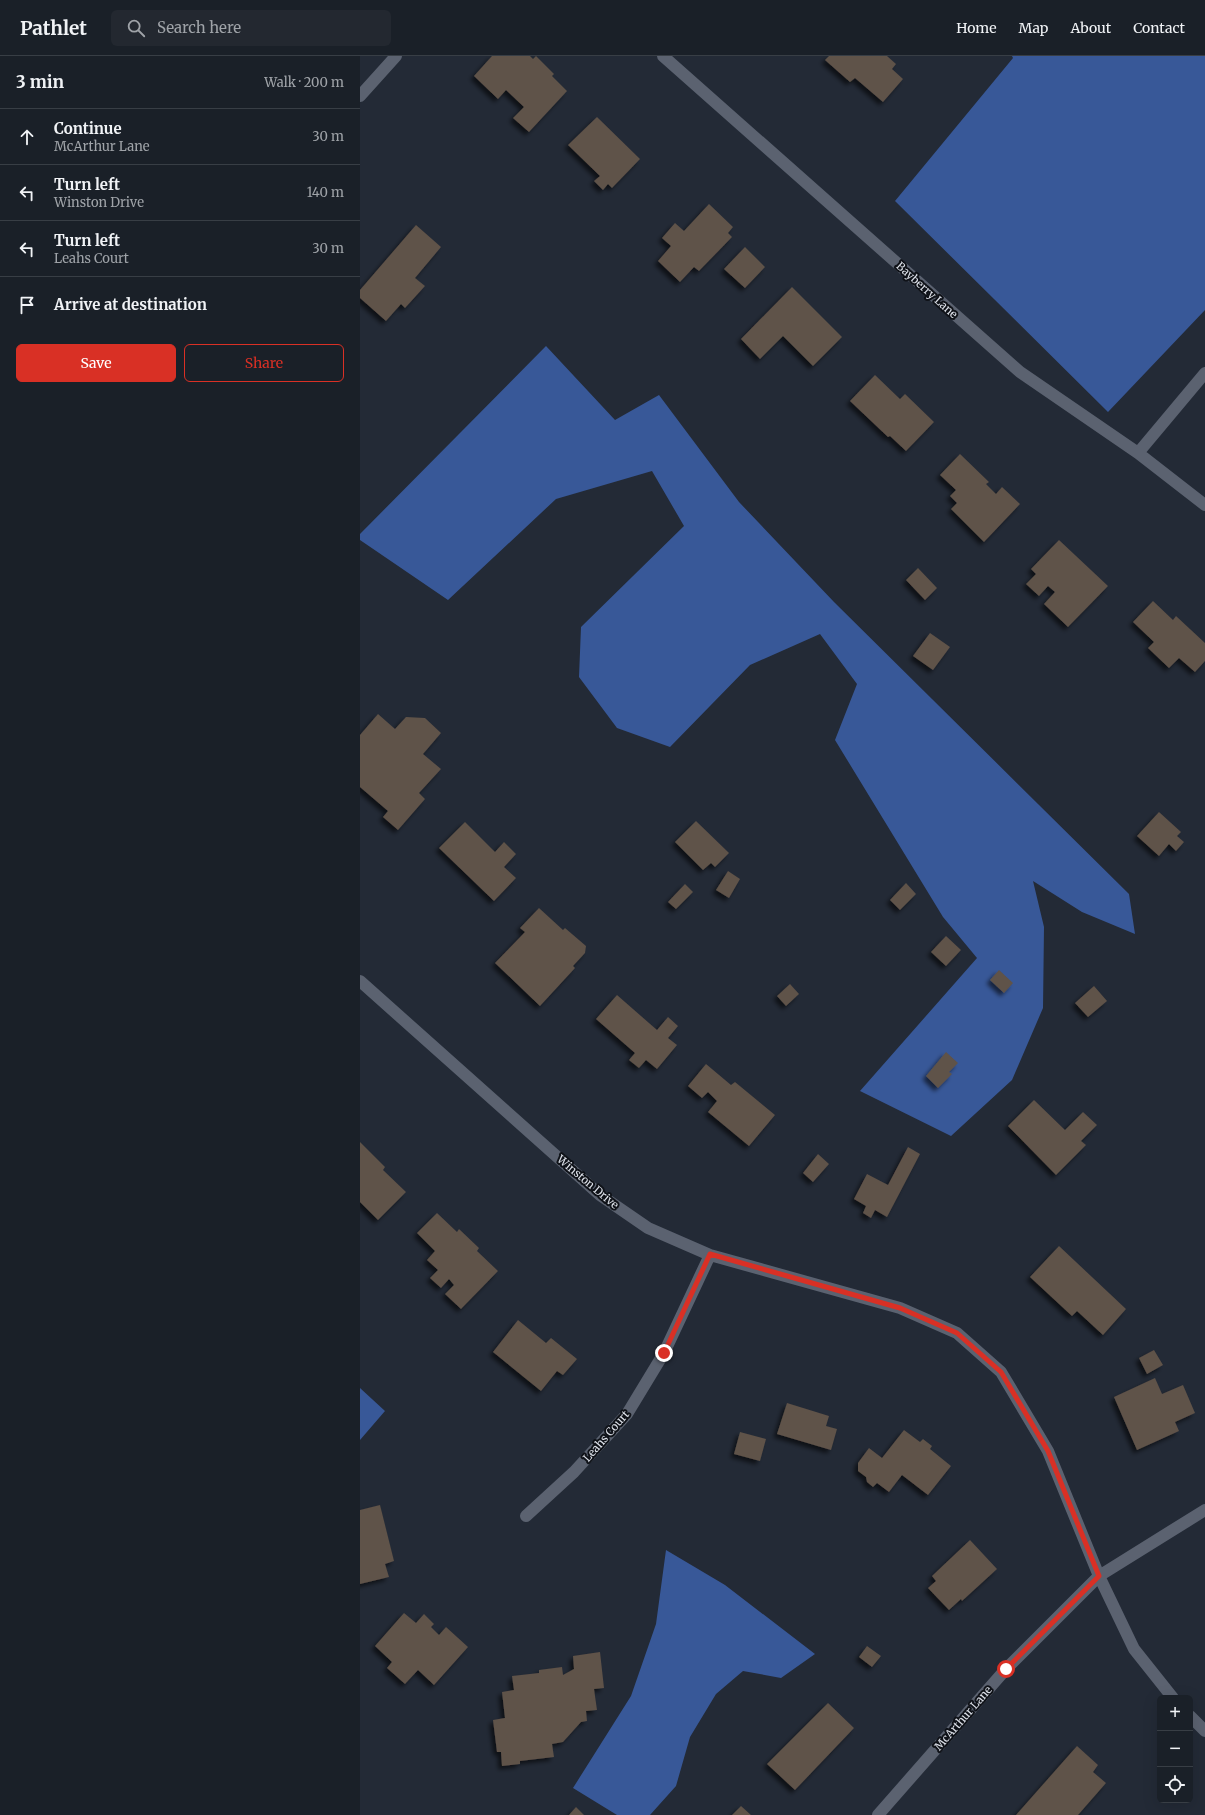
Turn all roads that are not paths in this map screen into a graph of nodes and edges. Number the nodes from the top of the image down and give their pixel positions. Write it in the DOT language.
graph roads {
  1 [pos="396,56"];
  2 [pos="663,56"];
  3 [pos="360,96"];
  4 [pos="1205,373"];
  5 [pos="1138,453"];
  6 [pos="1205,505"];
  7 [pos="360,981"];
  8 [pos="710,1254"];
  9 [pos="1205,1510"];
  10 [pos="526,1516"];
  11 [pos="1099,1576"];
  12 [pos="1171,1695"];
  13 [pos="1193,1719"];
  14 [pos="1205,1730"];
  15 [pos="878,1815"];
  1 -- 3 [label="street"];
  2 -- 5 [label="street, Bayberry Lane"];
  4 -- 5 [label="street"];
  5 -- 6 [label="street, Bayberry Lane"];
  7 -- 8 [label="street, Winston Drive"];
  8 -- 10 [label="street, Leahs Court"];
  8 -- 11 [label="street, Winston Drive"];
  9 -- 11 [label="street, McArthur Lane"];
  11 -- 12 [label="street, Winston Drive"];
  11 -- 15 [label="street, McArthur Lane"];
  13 -- 14 [label="street"];
}
